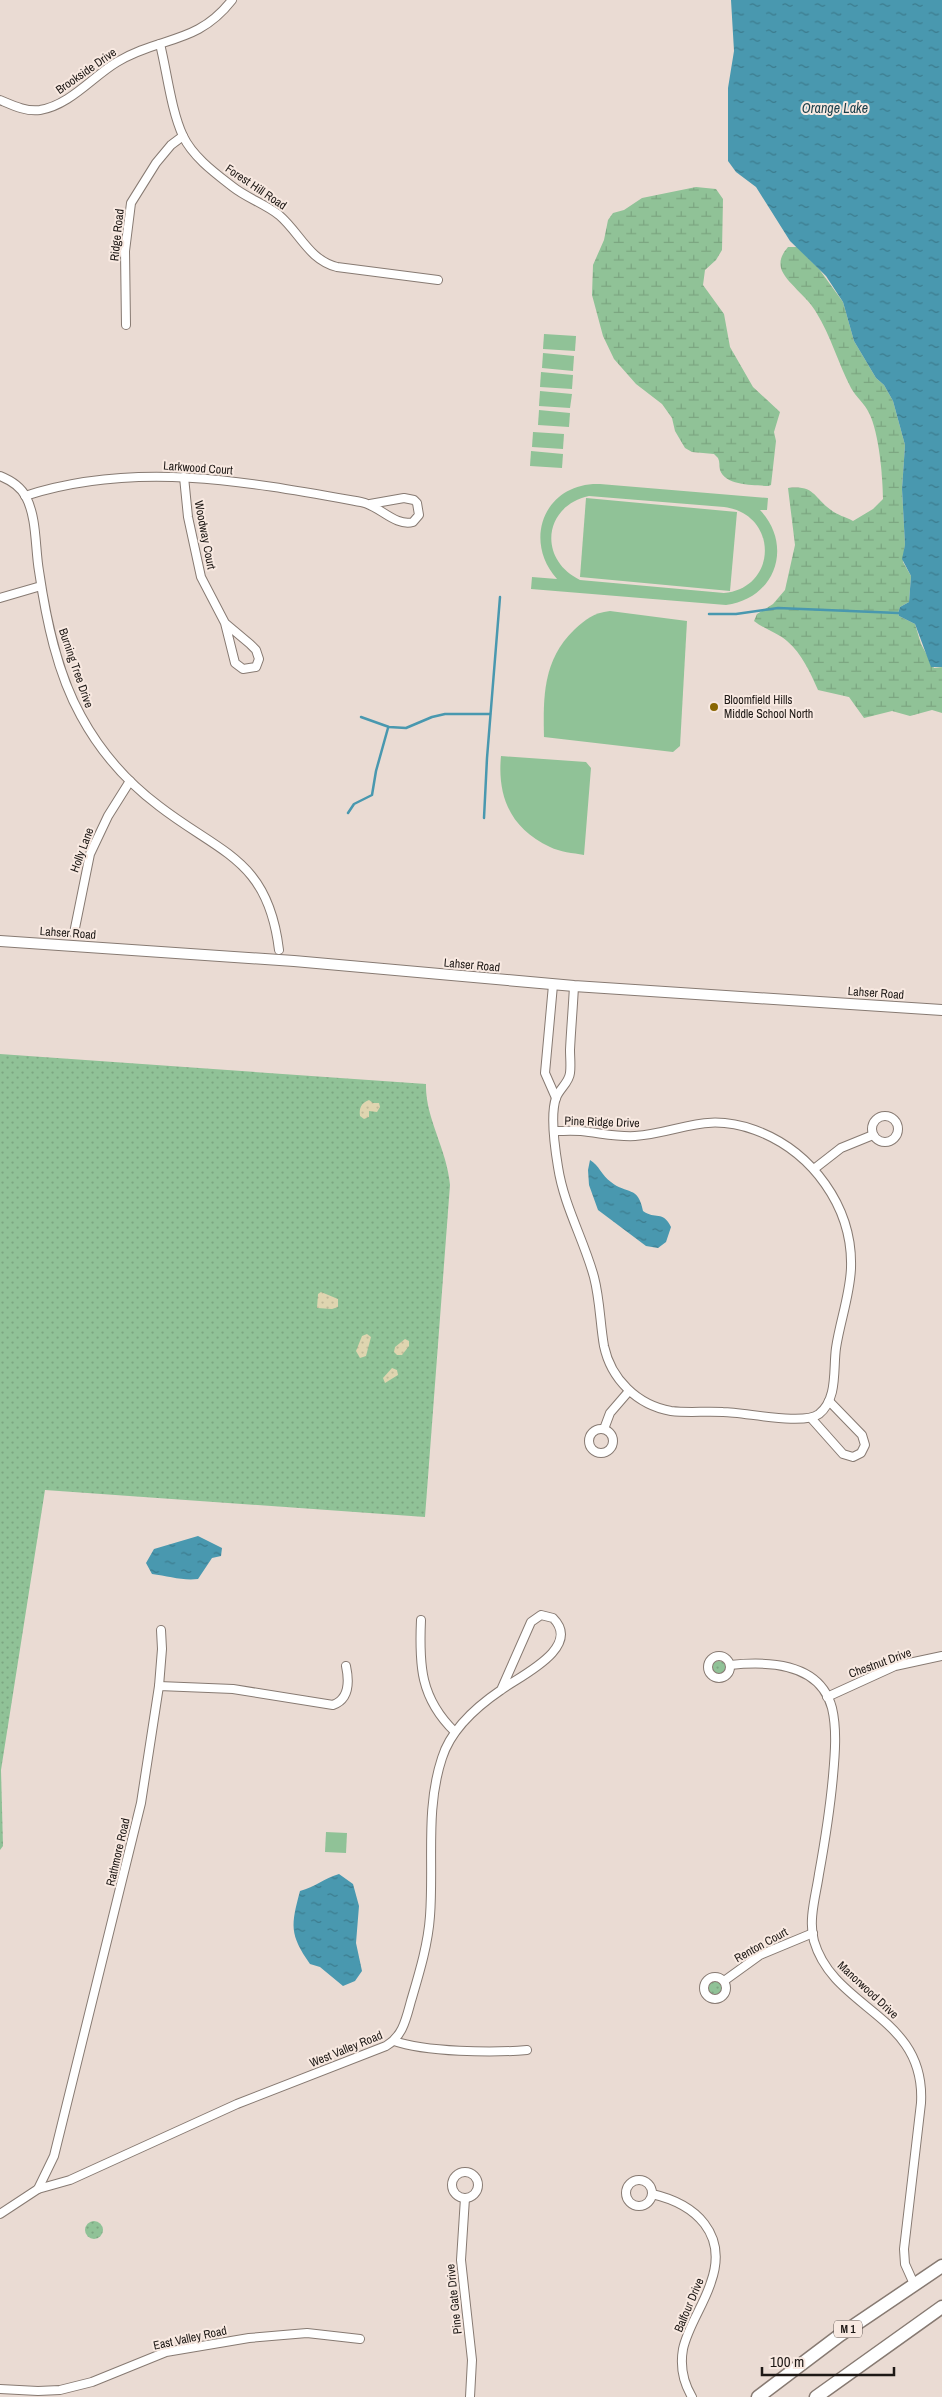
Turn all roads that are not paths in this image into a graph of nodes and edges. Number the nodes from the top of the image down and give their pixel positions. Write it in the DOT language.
graph roads {
  1 [pos="232,0"];
  2 [pos="160,44"];
  3 [pos="0,100"];
  4 [pos="184,136"];
  5 [pos="438,280"];
  6 [pos="126,325"];
  7 [pos="0,476"];
  8 [pos="184,477"];
  9 [pos="25,496"];
  10 [pos="370,504"];
  11 [pos="41,586"];
  12 [pos="0,598"];
  13 [pos="225,623"];
  14 [pos="130,781"];
  15 [pos="74,933"];
  16 [pos="0,941"];
  17 [pos="279,950"];
  18 [pos="553,984"];
  19 [pos="574,986"];
  20 [pos="942,1010"];
  21 [pos="556,1098"];
  22 [pos="555,1131"];
  23 [pos="873,1134"];
  24 [pos="814,1169"];
  25 [pos="629,1391"];
  26 [pos="829,1401"];
  27 [pos="811,1418"];
  28 [pos="604,1429"];
  29 [pos="421,1620"];
  30 [pos="161,1630"];
  31 [pos="942,1656"];
  32 [pos="346,1666"];
  33 [pos="730,1666"];
  34 [pos="159,1686"];
  35 [pos="501,1690"];
  36 [pos="827,1697"];
  37 [pos="455,1732"];
  38 [pos="812,1933"];
  39 [pos="724,1981"];
  40 [pos="394,2041"];
  41 [pos="527,2050"];
  42 [pos="38,2189"];
  43 [pos="652,2194"];
  44 [pos="465,2198"];
  45 [pos="0,2214"];
  46 [pos="942,2266"];
  47 [pos="914,2284"];
  48 [pos="942,2307"];
  49 [pos="360,2339"];
  50 [pos="0,2388"];
  51 [pos="470,2397"];
  52 [pos="692,2397"];
  53 [pos="758,2397"];
  54 [pos="816,2397"];
  1 -- 2 [label="street, Brookside Drive"];
  2 -- 3 [label="street, Brookside Drive"];
  2 -- 4 [label="street, Forest Hill Road"];
  4 -- 5 [label="street, Forest Hill Road"];
  4 -- 6 [label="street, Ridge Road"];
  7 -- 9 [label="street"];
  8 -- 9 [label="street, Larkwood Court"];
  8 -- 10 [label="street, Larkwood Court"];
  8 -- 13 [label="street, Woodway Court"];
  9 -- 11 [label="street, Burning Tree Drive"];
  10 -- 10 [label="street, Larkwood Court"];
  11 -- 12 [label="street"];
  11 -- 14 [label="street, Burning Tree Drive"];
  13 -- 13 [label="street, Woodway Court"];
  14 -- 15 [label="street, Holly Lane"];
  14 -- 17 [label="street, Burning Tree Drive"];
  16 -- 18 [label="street, Lahser Road"];
  18 -- 19 [label="street, Lahser Road"];
  18 -- 21 [label="street, Pine Ridge Drive"];
  19 -- 20 [label="street, Lahser Road"];
  19 -- 21 [label="street, Pine Ridge Drive"];
  21 -- 22 [label="street, Pine Ridge Drive"];
  22 -- 24 [label="street, Pine Ridge Drive"];
  22 -- 25 [label="street, Pine Ridge Drive"];
  23 -- 24 [label="street"];
  24 -- 26 [label="street, Pine Ridge Drive"];
  25 -- 27 [label="street, Pine Ridge Drive"];
  25 -- 28 [label="street"];
  26 -- 27 [label="street"];
  26 -- 27 [label="street"];
  29 -- 37 [label="street"];
  30 -- 34 [label="street, Rathmore Road"];
  31 -- 36 [label="street, Chestnut Drive"];
  32 -- 34 [label="street"];
  33 -- 36 [label="street, Manorwood Drive"];
  34 -- 42 [label="street, Rathmore Road"];
  35 -- 35 [label="street, West Valley Road"];
  35 -- 37 [label="street, West Valley Road"];
  36 -- 38 [label="street, Manorwood Drive"];
  37 -- 40 [label="street, West Valley Road"];
  38 -- 39 [label="street, Renton Court"];
  38 -- 47 [label="street, Manorwood Drive"];
  40 -- 41 [label="street"];
  40 -- 42 [label="street, West Valley Road"];
  42 -- 45 [label="street, Rathmore Road"];
  43 -- 52 [label="street, Balfour Drive"];
  44 -- 51 [label="street, Pine Gate Drive"];
  46 -- 47 [label="main road, M 1"];
  47 -- 53 [label="main road, M 1"];
  48 -- 54 [label="main road"];
  49 -- 50 [label="street, East Valley Road"];
}
